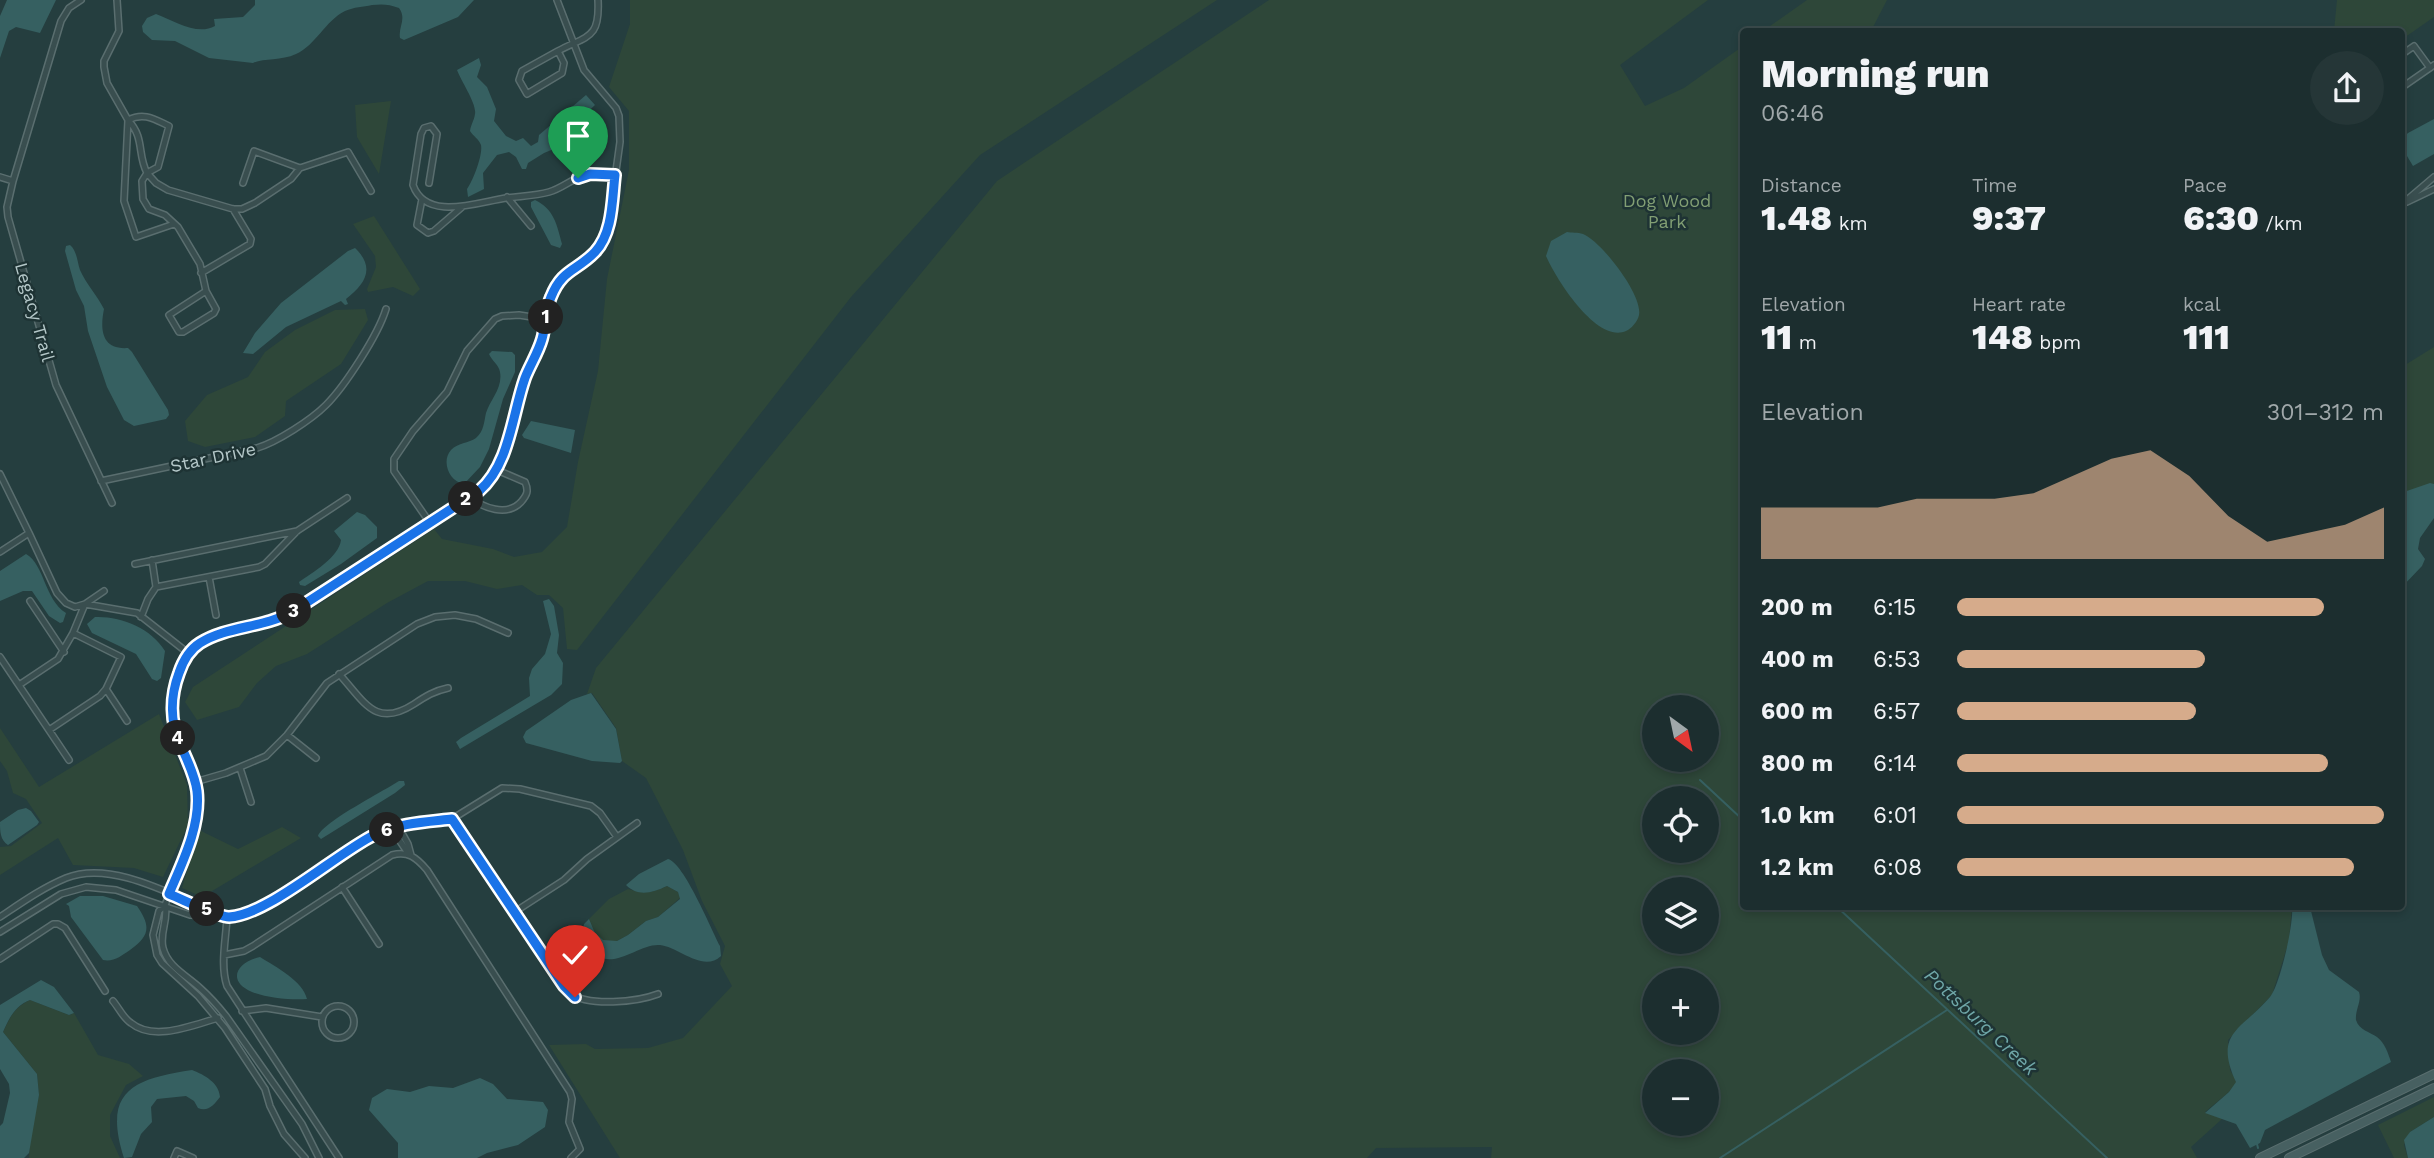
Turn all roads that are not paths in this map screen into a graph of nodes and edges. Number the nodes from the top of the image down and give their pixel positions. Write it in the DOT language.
graph roads {
  1 [pos="81,0"];
  2 [pos="117,0"];
  3 [pos="557,0"];
  4 [pos="598,0"];
  5 [pos="573,43"];
  6 [pos="558,51"];
  7 [pos="2405,52"];
  8 [pos="2432,66"];
  9 [pos="2405,85"];
  10 [pos="128,120"];
  11 [pos="300,168"];
  12 [pos="147,173"];
  13 [pos="615,175"];
  14 [pos="0,177"];
  15 [pos="2434,177"];
  16 [pos="13,181"];
  17 [pos="243,183"];
  18 [pos="429,183"];
  19 [pos="2434,189"];
  20 [pos="371,191"];
  21 [pos="507,197"];
  22 [pos="422,199"];
  23 [pos="2405,202"];
  24 [pos="2405,203"];
  25 [pos="463,206"];
  26 [pos="233,209"];
  27 [pos="174,224"];
  28 [pos="531,226"];
  29 [pos="201,273"];
  30 [pos="206,291"];
  31 [pos="386,309"];
  32 [pos="545,319"];
  33 [pos="497,470"];
  34 [pos="0,474"];
  35 [pos="101,481"];
  36 [pos="470,497"];
  37 [pos="347,498"];
  38 [pos="112,503"];
  39 [pos="430,523"];
  40 [pos="297,531"];
  41 [pos="29,533"];
  42 [pos="0,552"];
  43 [pos="152,560"];
  44 [pos="135,564"];
  45 [pos="209,577"];
  46 [pos="156,587"];
  47 [pos="104,592"];
  48 [pos="30,601"];
  49 [pos="85,604"];
  50 [pos="216,615"];
  51 [pos="141,617"];
  52 [pos="73,633"];
  53 [pos="508,633"];
  54 [pos="64,652"];
  55 [pos="188,653"];
  56 [pos="0,657"];
  57 [pos="338,674"];
  58 [pos="19,685"];
  59 [pos="448,688"];
  60 [pos="106,689"];
  61 [pos="127,721"];
  62 [pos="49,730"];
  63 [pos="287,735"];
  64 [pos="317,758"];
  65 [pos="69,760"];
  66 [pos="240,768"];
  67 [pos="195,782"];
  68 [pos="251,802"];
  69 [pos="452,819"];
  70 [pos="636,823"];
  71 [pos="398,826"];
  72 [pos="391,828"];
  73 [pos="617,837"];
  74 [pos="411,855"];
  75 [pos="342,887"];
  76 [pos="38,892"];
  77 [pos="169,894"];
  78 [pos="45,902"];
  79 [pos="165,905"];
  80 [pos="513,913"];
  81 [pos="0,917"];
  82 [pos="227,917"];
  83 [pos="0,932"];
  84 [pos="379,944"];
  85 [pos="225,955"];
  86 [pos="0,959"];
  87 [pos="105,991"];
  88 [pos="658,994"];
  89 [pos="113,1001"];
  90 [pos="242,1011"];
  91 [pos="226,1016"];
  92 [pos="322,1017"];
  93 [pos="218,1018"];
  94 [pos="2434,1074"];
  95 [pos="2434,1088"];
  96 [pos="312,1144"];
  97 [pos="300,1151"];
  98 [pos="174,1158"];
  99 [pos="193,1158"];
  100 [pos="305,1158"];
  101 [pos="319,1158"];
  102 [pos="339,1158"];
  103 [pos="571,1158"];
  104 [pos="2260,1158"];
  105 [pos="2289,1158"];
  1 -- 16 [label="street, Legacy Trail"];
  2 -- 10 [label="street"];
  3 -- 5 [label="street"];
  4 -- 5 [label="street"];
  5 -- 6 [label="street"];
  5 -- 13 [label="street"];
  6 -- 6 [label="street"];
  7 -- 8 [label="street"];
  8 -- 9 [label="street"];
  10 -- 12 [label="street"];
  10 -- 12 [label="street"];
  10 -- 27 [label="street"];
  11 -- 17 [label="street"];
  11 -- 20 [label="street"];
  11 -- 26 [label="street"];
  12 -- 26 [label="street"];
  12 -- 27 [label="street"];
  13 -- 21 [label="street"];
  13 -- 32 [label="street"];
  14 -- 16 [label="street"];
  15 -- 23 [label="street"];
  16 -- 35 [label="street, Legacy Trail"];
  18 -- 22 [label="street"];
  19 -- 24 [label="street"];
  21 -- 25 [label="street"];
  21 -- 28 [label="street"];
  22 -- 25 [label="street"];
  22 -- 25 [label="street"];
  26 -- 29 [label="street"];
  27 -- 29 [label="street"];
  29 -- 30 [label="street"];
  30 -- 30 [label="street"];
  31 -- 35 [label="street, Star Drive"];
  32 -- 33 [label="street"];
  32 -- 39 [label="street"];
  33 -- 36 [label="street"];
  33 -- 36 [label="street"];
  34 -- 41 [label="street"];
  35 -- 38 [label="street, Legacy Trail"];
  36 -- 39 [label="street"];
  37 -- 40 [label="street"];
  39 -- 55 [label="street"];
  40 -- 43 [label="street"];
  40 -- 45 [label="street"];
  41 -- 42 [label="street"];
  41 -- 49 [label="street"];
  43 -- 44 [label="street"];
  43 -- 46 [label="street"];
  45 -- 46 [label="street"];
  45 -- 50 [label="street"];
  46 -- 51 [label="street"];
  47 -- 49 [label="street"];
  48 -- 54 [label="street"];
  49 -- 51 [label="street"];
  49 -- 52 [label="street"];
  51 -- 55 [label="street"];
  52 -- 54 [label="street"];
  52 -- 60 [label="street"];
  53 -- 57 [label="street"];
  54 -- 58 [label="street"];
  55 -- 67 [label="street"];
  56 -- 58 [label="street"];
  57 -- 59 [label="street"];
  57 -- 63 [label="street"];
  58 -- 62 [label="street"];
  60 -- 61 [label="street"];
  60 -- 62 [label="street"];
  62 -- 65 [label="street"];
  63 -- 64 [label="street"];
  63 -- 66 [label="street"];
  66 -- 67 [label="street"];
  66 -- 68 [label="street"];
  67 -- 77 [label="street"];
  69 -- 71 [label="street"];
  69 -- 73 [label="street"];
  69 -- 80 [label="street"];
  70 -- 73 [label="street"];
  71 -- 72 [label="street"];
  71 -- 74 [label="street"];
  72 -- 74 [label="street"];
  72 -- 82 [label="street"];
  73 -- 80 [label="street"];
  74 -- 75 [label="street"];
  74 -- 103 [label="street"];
  75 -- 84 [label="street"];
  75 -- 85 [label="street"];
  76 -- 77 [label="street"];
  76 -- 78 [label="street"];
  76 -- 81 [label="street"];
  77 -- 79 [label="street"];
  77 -- 82 [label="street"];
  78 -- 79 [label="street"];
  78 -- 83 [label="street"];
  79 -- 82 [label="street"];
  79 -- 91 [label="street"];
  79 -- 93 [label="street"];
  80 -- 88 [label="street"];
  82 -- 85 [label="street"];
  85 -- 90 [label="street"];
  86 -- 87 [label="street"];
  89 -- 93 [label="street"];
  90 -- 92 [label="street"];
  90 -- 102 [label="street"];
  91 -- 93 [label="street"];
  91 -- 96 [label="street"];
  92 -- 92 [label="street"];
  93 -- 97 [label="street"];
  94 -- 104 [label="main road"];
  95 -- 105 [label="main road"];
  96 -- 97 [label="street"];
  96 -- 101 [label="street"];
  97 -- 100 [label="street"];
  98 -- 99 [label="street"];
}
